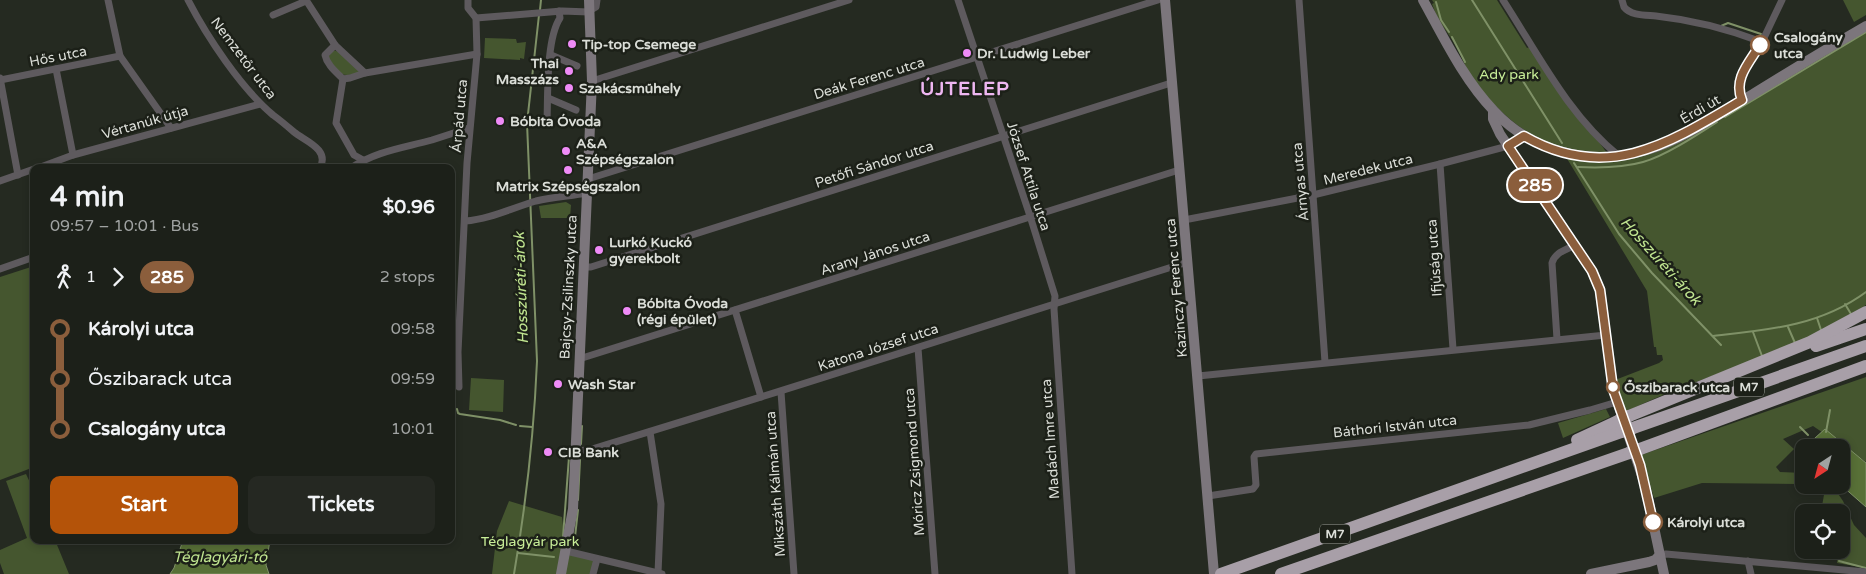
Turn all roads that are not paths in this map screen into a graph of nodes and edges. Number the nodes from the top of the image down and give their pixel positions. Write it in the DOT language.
graph roads {
  1 [pos="108,0"];
  2 [pos="188,0"];
  3 [pos="306,0"];
  4 [pos="468,0"];
  5 [pos="597,0"];
  6 [pos="849,0"];
  7 [pos="958,0"];
  8 [pos="1158,0"];
  9 [pos="1165,0"];
  10 [pos="1299,0"];
  11 [pos="1423,0"];
  12 [pos="1503,0"];
  13 [pos="1622,0"];
  14 [pos="1782,0"];
  15 [pos="589,8"];
  16 [pos="559,11"];
  17 [pos="273,15"];
  18 [pos="476,18"];
  19 [pos="1866,26"];
  20 [pos="1762,42"];
  21 [pos="335,45"];
  22 [pos="477,54"];
  23 [pos="551,55"];
  24 [pos="120,56"];
  25 [pos="977,57"];
  26 [pos="576,66"];
  27 [pos="56,69"];
  28 [pos="365,73"];
  29 [pos="0,79"];
  30 [pos="343,79"];
  31 [pos="592,81"];
  32 [pos="1171,83"];
  33 [pos="548,98"];
  34 [pos="1742,100"];
  35 [pos="260,104"];
  36 [pos="576,110"];
  37 [pos="1493,111"];
  38 [pos="547,121"];
  39 [pos="171,128"];
  40 [pos="469,128"];
  41 [pos="1003,136"];
  42 [pos="1524,136"];
  43 [pos="1508,146"];
  44 [pos="73,155"];
  45 [pos="1619,156"];
  46 [pos="363,160"];
  47 [pos="49,164"];
  48 [pos="322,164"];
  49 [pos="357,164"];
  50 [pos="1440,164"];
  51 [pos="30,170"];
  52 [pos="1180,170"];
  53 [pos="18,174"];
  54 [pos="588,179"];
  55 [pos="0,181"];
  56 [pos="587,193"];
  57 [pos="1313,195"];
  58 [pos="1030,216"];
  59 [pos="1184,220"];
  60 [pos="465,221"];
  61 [pos="1576,245"];
  62 [pos="30,258"];
  63 [pos="1188,262"];
  64 [pos="583,267"];
  65 [pos="0,269"];
  66 [pos="1054,303"];
  67 [pos="735,310"];
  68 [pos="1866,312"];
  69 [pos="1866,329"];
  70 [pos="1606,336"];
  71 [pos="1557,339"];
  72 [pos="1866,346"];
  73 [pos="918,348"];
  74 [pos="1454,349"];
  75 [pos="579,359"];
  76 [pos="1325,362"];
  77 [pos="1866,366"];
  78 [pos="455,367"];
  79 [pos="1198,376"];
  80 [pos="1727,376"];
  81 [pos="1860,378"];
  82 [pos="459,387"];
  83 [pos="1804,389"];
  84 [pos="781,392"];
  85 [pos="762,397"];
  86 [pos="1617,402"];
  87 [pos="1624,422"];
  88 [pos="650,432"];
  89 [pos="574,451"];
  90 [pos="1208,496"];
  91 [pos="566,551"];
  92 [pos="1660,554"];
  93 [pos="597,559"];
  94 [pos="1748,561"];
  95 [pos="1828,571"];
  96 [pos="1866,572"];
  97 [pos="561,574"];
  98 [pos="593,574"];
  99 [pos="660,574"];
  100 [pos="794,574"];
  101 [pos="935,574"];
  102 [pos="1072,574"];
  103 [pos="1214,574"];
  104 [pos="1221,574"];
  105 [pos="1281,574"];
  106 [pos="1592,574"];
  107 [pos="1664,574"];
  108 [pos="1751,574"];
  1 -- 24 [label="street"];
  2 -- 35 [label="street, Nemzetőr utca"];
  3 -- 17 [label="street"];
  3 -- 21 [label="street"];
  4 -- 18 [label="street, Árpád utca"];
  5 -- 15 [label="street"];
  6 -- 31 [label="street"];
  7 -- 25 [label="street, József Attila utca"];
  8 -- 25 [label="street, Deák Ferenc utca"];
  9 -- 32 [label="street, Kazinczy Ferenc utca"];
  10 -- 57 [label="street, Árnyas utca"];
  11 -- 37 [label="street"];
  12 -- 45 [label="street"];
  13 -- 20 [label="street"];
  14 -- 20 [label="street"];
  15 -- 16 [label="street"];
  15 -- 31 [label="street, Bajcsy-Zsilinszky utca"];
  16 -- 18 [label="street"];
  16 -- 23 [label="street"];
  18 -- 22 [label="street, Árpád utca"];
  19 -- 34 [label="street, Érdi út"];
  20 -- 34 [label="street"];
  21 -- 28 [label="street"];
  21 -- 30 [label="street"];
  22 -- 28 [label="street"];
  22 -- 40 [label="street, Árpád utca"];
  23 -- 26 [label="street"];
  23 -- 33 [label="street"];
  24 -- 27 [label="street, Hős utca"];
  24 -- 39 [label="street"];
  25 -- 41 [label="street, József Attila utca"];
  25 -- 54 [label="street, Deák Ferenc utca"];
  27 -- 29 [label="street, Hős utca"];
  27 -- 44 [label="street"];
  28 -- 30 [label="street"];
  29 -- 53 [label="street"];
  30 -- 46 [label="street"];
  31 -- 54 [label="street, Bajcsy-Zsilinszky utca"];
  32 -- 41 [label="street, Petőfi Sándor utca"];
  32 -- 52 [label="street, Kazinczy Ferenc utca"];
  33 -- 36 [label="street"];
  33 -- 38 [label="street"];
  34 -- 45 [label="street, Érdi út"];
  35 -- 39 [label="street, Vértanúk útja"];
  35 -- 48 [label="street, Nemzetőr utca"];
  37 -- 42 [label="street, Érdi út"];
  37 -- 43 [label="street"];
  39 -- 44 [label="street, Vértanúk útja"];
  40 -- 46 [label="street"];
  40 -- 60 [label="street, Árpád utca"];
  41 -- 58 [label="street, József Attila utca"];
  41 -- 64 [label="street, Petőfi Sándor utca"];
  42 -- 43 [label="street, Meredek utca"];
  42 -- 45 [label="street, Érdi út"];
  43 -- 50 [label="street, Meredek utca"];
  43 -- 61 [label="street"];
  44 -- 47 [label="street, Vértanúk útja"];
  46 -- 49 [label="street"];
  50 -- 57 [label="street, Meredek utca"];
  50 -- 74 [label="street, Ifjúság utca"];
  51 -- 53 [label="street"];
  52 -- 58 [label="street, Arany János utca"];
  52 -- 59 [label="street, Kazinczy Ferenc utca"];
  53 -- 55 [label="street"];
  54 -- 56 [label="street, Bajcsy-Zsilinszky utca"];
  56 -- 60 [label="street"];
  56 -- 64 [label="street, Bajcsy-Zsilinszky utca"];
  57 -- 59 [label="street, Meredek utca"];
  57 -- 76 [label="street, Árnyas utca"];
  58 -- 66 [label="street, József Attila utca"];
  58 -- 67 [label="street, Arany János utca"];
  59 -- 63 [label="street, Kazinczy Ferenc utca"];
  60 -- 78 [label="street, Árpád utca"];
  61 -- 70 [label="street"];
  61 -- 71 [label="street"];
  62 -- 65 [label="street"];
  63 -- 66 [label="street, Katona József utca"];
  63 -- 79 [label="street, Kazinczy Ferenc utca"];
  64 -- 75 [label="street, Bajcsy-Zsilinszky utca"];
  66 -- 73 [label="street, Katona József utca"];
  66 -- 102 [label="street, Madách Imre utca"];
  67 -- 75 [label="street, Arany János utca"];
  67 -- 85 [label="street"];
  68 -- 80 [label="highway"];
  69 -- 80 [label="highway"];
  70 -- 71 [label="street"];
  70 -- 86 [label="street"];
  71 -- 74 [label="street"];
  72 -- 87 [label="highway, M7"];
  73 -- 84 [label="street, Katona József utca"];
  73 -- 101 [label="street, Móricz Zsigmond utca"];
  74 -- 76 [label="street"];
  75 -- 89 [label="street, Bajcsy-Zsilinszky utca"];
  76 -- 79 [label="street"];
  77 -- 83 [label="highway, M7"];
  78 -- 82 [label="street, Árpád utca"];
  79 -- 90 [label="street, Kazinczy Ferenc utca"];
  80 -- 87 [label="highway"];
  81 -- 83 [label="highway, M7"];
  83 -- 105 [label="highway, M7"];
  84 -- 85 [label="street, Katona József utca"];
  84 -- 100 [label="street, Mikszáth Kálmán utca"];
  85 -- 88 [label="street, Katona József utca"];
  86 -- 87 [label="street"];
  86 -- 90 [label="street, Báthori István utca"];
  87 -- 92 [label="street"];
  87 -- 104 [label="highway, M7"];
  88 -- 89 [label="street, Katona József utca"];
  88 -- 99 [label="street"];
  89 -- 91 [label="street, Bajcsy-Zsilinszky utca"];
  90 -- 103 [label="street, Kazinczy Ferenc utca"];
  91 -- 93 [label="street"];
  91 -- 97 [label="street, Bajcsy-Zsilinszky utca"];
  92 -- 94 [label="street"];
  92 -- 106 [label="street"];
  92 -- 107 [label="street"];
  93 -- 98 [label="street"];
  93 -- 99 [label="street"];
  94 -- 95 [label="street"];
  94 -- 108 [label="street"];
  95 -- 96 [label="street"];
}
